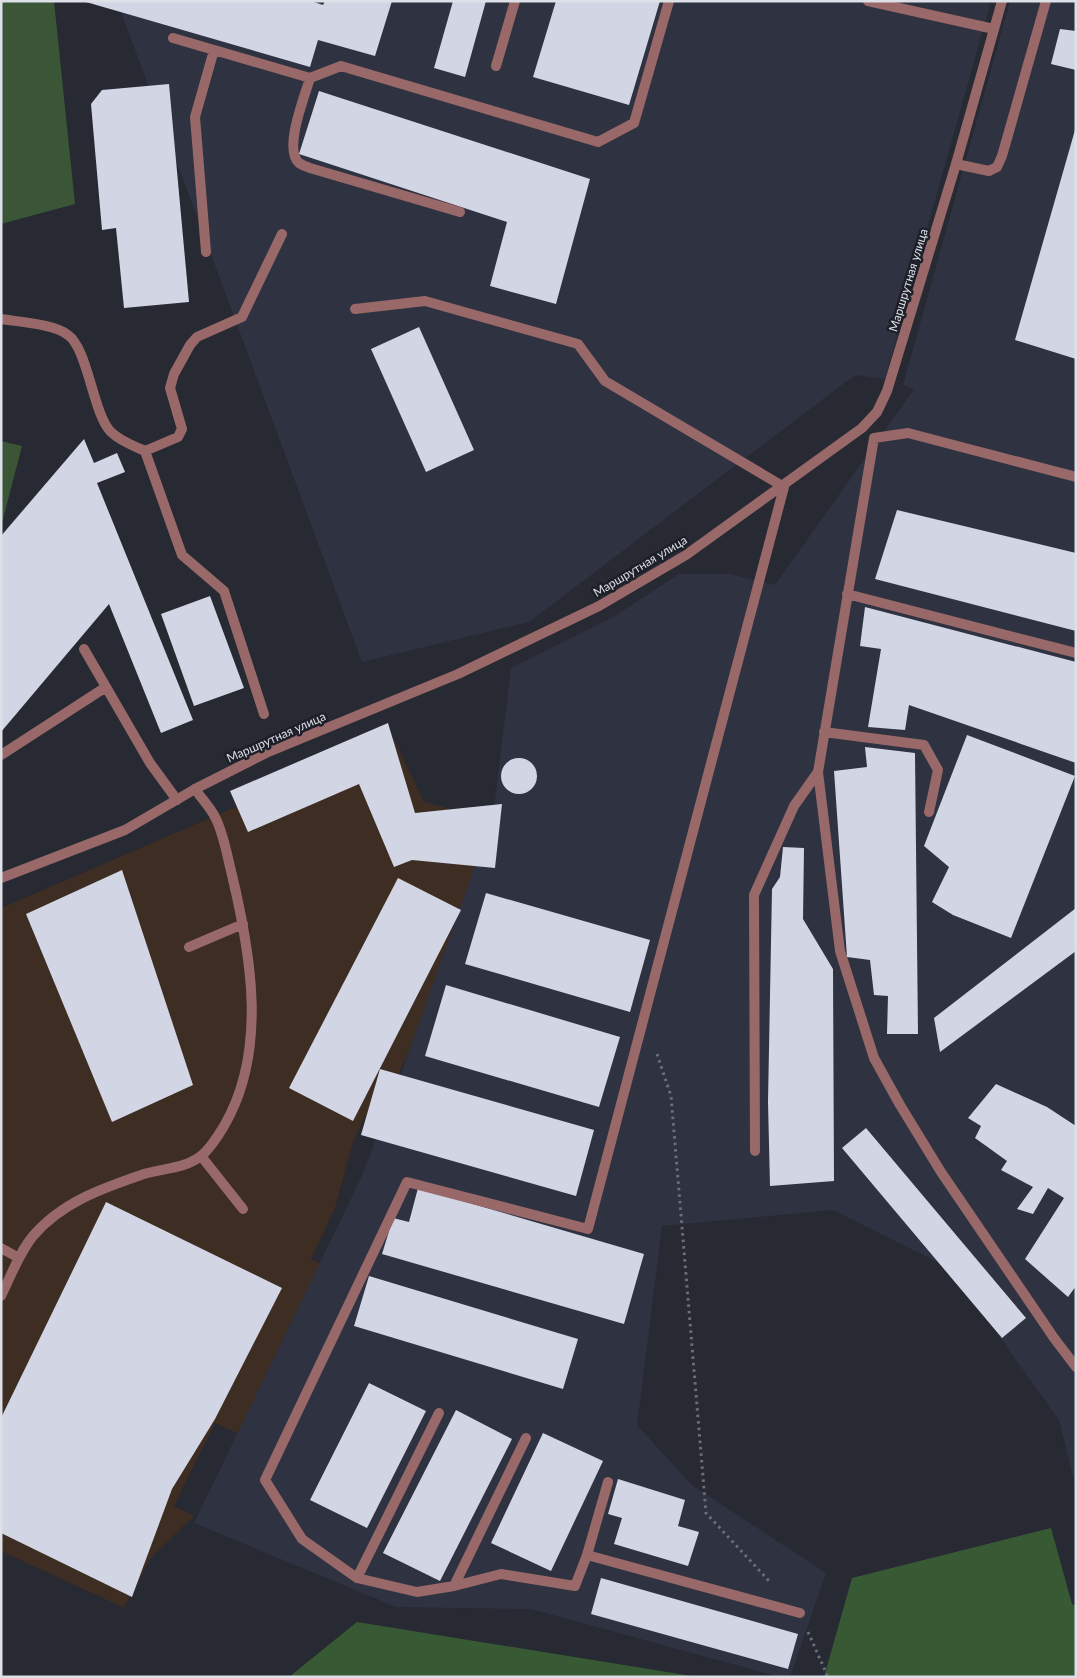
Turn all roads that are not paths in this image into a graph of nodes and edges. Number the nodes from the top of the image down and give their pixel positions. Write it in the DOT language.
graph roads {
  1 [pos="515,1"];
  2 [pos="669,1"];
  3 [pos="868,1"];
  4 [pos="1002,1"];
  5 [pos="1046,1"];
  6 [pos="994,29"];
  7 [pos="173,38"];
  8 [pos="214,50"];
  9 [pos="496,66"];
  10 [pos="310,78"];
  11 [pos="956,164"];
  12 [pos="460,212"];
  13 [pos="282,234"];
  14 [pos="206,252"];
  15 [pos="355,309"];
  16 [pos="1,319"];
  17 [pos="864,426"];
  18 [pos="874,438"];
  19 [pos="145,451"];
  20 [pos="1076,477"];
  21 [pos="784,486"];
  22 [pos="848,594"];
  23 [pos="84,649"];
  24 [pos="1076,653"];
  25 [pos="106,687"];
  26 [pos="264,714"];
  27 [pos="824,732"];
  28 [pos="1,755"];
  29 [pos="818,772"];
  30 [pos="195,789"];
  31 [pos="177,800"];
  32 [pos="929,812"];
  33 [pos="1,878"];
  34 [pos="243,924"];
  35 [pos="188,947"];
  36 [pos="755,1151"];
  37 [pos="201,1156"];
  38 [pos="242,1209"];
  39 [pos="1,1248"];
  40 [pos="19,1258"];
  41 [pos="1,1296"];
  42 [pos="1076,1367"];
  43 [pos="439,1413"];
  44 [pos="526,1438"];
  45 [pos="608,1482"];
  46 [pos="587,1555"];
  47 [pos="357,1578"];
  48 [pos="454,1586"];
  49 [pos="800,1613"];
  1 -- 9 [label="street"];
  2 -- 10 [label="street"];
  3 -- 6 [label="street"];
  4 -- 6 [label="street, Маршрутная улица"];
  5 -- 11 [label="street"];
  6 -- 11 [label="street, Маршрутная улица"];
  7 -- 8 [label="street"];
  8 -- 10 [label="street"];
  8 -- 14 [label="street"];
  10 -- 12 [label="street"];
  11 -- 17 [label="street, Маршрутная улица"];
  13 -- 19 [label="street"];
  15 -- 21 [label="street"];
  16 -- 19 [label="street"];
  17 -- 18 [label="street"];
  17 -- 21 [label="street, Маршрутная улица"];
  18 -- 20 [label="street"];
  18 -- 22 [label="street"];
  19 -- 26 [label="street"];
  21 -- 30 [label="street, Маршрутная улица"];
  21 -- 47 [label="street"];
  22 -- 24 [label="street"];
  22 -- 27 [label="street"];
  23 -- 25 [label="street"];
  25 -- 28 [label="street"];
  25 -- 31 [label="street"];
  27 -- 29 [label="street"];
  27 -- 32 [label="street"];
  29 -- 36 [label="street"];
  29 -- 42 [label="street"];
  30 -- 31 [label="street, Маршрутная улица"];
  30 -- 34 [label="street"];
  31 -- 33 [label="street, Маршрутная улица"];
  34 -- 35 [label="street"];
  34 -- 37 [label="street"];
  37 -- 38 [label="street"];
  37 -- 40 [label="street"];
  39 -- 40 [label="street"];
  40 -- 41 [label="street"];
  43 -- 47 [label="street"];
  44 -- 48 [label="street"];
  45 -- 46 [label="street"];
  46 -- 48 [label="street"];
  46 -- 49 [label="street"];
  47 -- 48 [label="street"];
}
